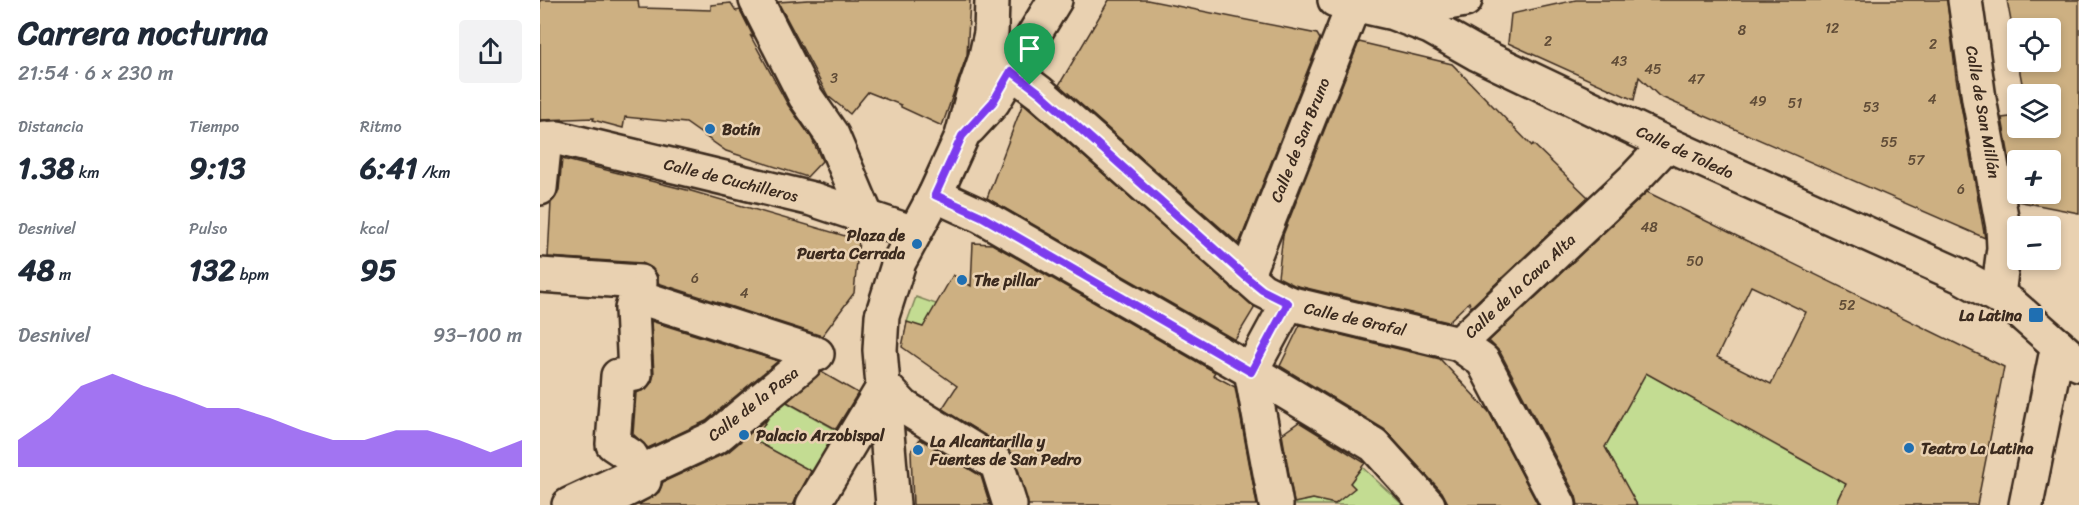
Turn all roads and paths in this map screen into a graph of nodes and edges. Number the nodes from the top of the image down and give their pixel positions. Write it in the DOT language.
graph roads {
  1 [pos="756,0"];
  2 [pos="992,0"];
  3 [pos="1055,0"];
  4 [pos="1465,0"];
  5 [pos="1965,0"];
  6 [pos="1344,2"];
  7 [pos="1394,13"];
  8 [pos="1011,71"];
  9 [pos="962,136"];
  10 [pos="542,138"];
  11 [pos="1667,144"];
  12 [pos="540,188"];
  13 [pos="935,195"];
  14 [pos="867,218"];
  15 [pos="914,233"];
  16 [pos="540,275"];
  17 [pos="1246,277"];
  18 [pos="1998,295"];
  19 [pos="636,296"];
  20 [pos="1288,303"];
  21 [pos="1459,344"];
  22 [pos="2072,358"];
  23 [pos="1251,372"];
  24 [pos="884,386"];
  25 [pos="839,463"];
  26 [pos="639,471"];
  27 [pos="891,473"];
  28 [pos="569,505"];
  29 [pos="597,505"];
  30 [pos="813,505"];
  31 [pos="893,505"];
  32 [pos="1010,505"];
  33 [pos="1276,505"];
  34 [pos="1428,505"];
  35 [pos="1559,505"];
  36 [pos="2026,505"];
  1 -- 14 [label="street"];
  2 -- 9 [label="street"];
  3 -- 8 [label="street"];
  4 -- 7 [label="street"];
  5 -- 18 [label="street, Calle de San Millán"];
  6 -- 7 [label="street, Calle de Toledo"];
  6 -- 17 [label="street, Calle de San Bruno"];
  7 -- 11 [label="street, Calle de Toledo"];
  8 -- 9 [label="street"];
  8 -- 17 [label="street, Calle de Grafal"];
  9 -- 13 [label="street"];
  10 -- 12 [label="street"];
  10 -- 14 [label="street, Calle de Cuchilleros"];
  11 -- 18 [label="street, Calle de Toledo"];
  11 -- 21 [label="street, Calle de la Cava Alta"];
  13 -- 15 [label="street"];
  13 -- 23 [label="street"];
  14 -- 15 [label="street, Calle de Cuchilleros"];
  15 -- 24 [label="street"];
  16 -- 19 [label="street"];
  17 -- 20 [label="street, Calle de Grafal"];
  18 -- 22 [label="street, Calle de Toledo"];
  19 -- 26 [label="street"];
  19 -- 26 [label="street, Calle de la Pasa"];
  20 -- 21 [label="street, Calle de Grafal"];
  20 -- 23 [label="street"];
  21 -- 35 [label="street, Calle de la Cava Alta"];
  22 -- 36 [label="street"];
  23 -- 33 [label="street"];
  23 -- 34 [label="street"];
  24 -- 25 [label="street"];
  24 -- 27 [label="street"];
  24 -- 32 [label="street"];
  25 -- 27 [label="street"];
  25 -- 30 [label="street"];
  26 -- 28 [label="street, Calle de la Pasa"];
  26 -- 29 [label="street"];
  27 -- 31 [label="street"];
}
